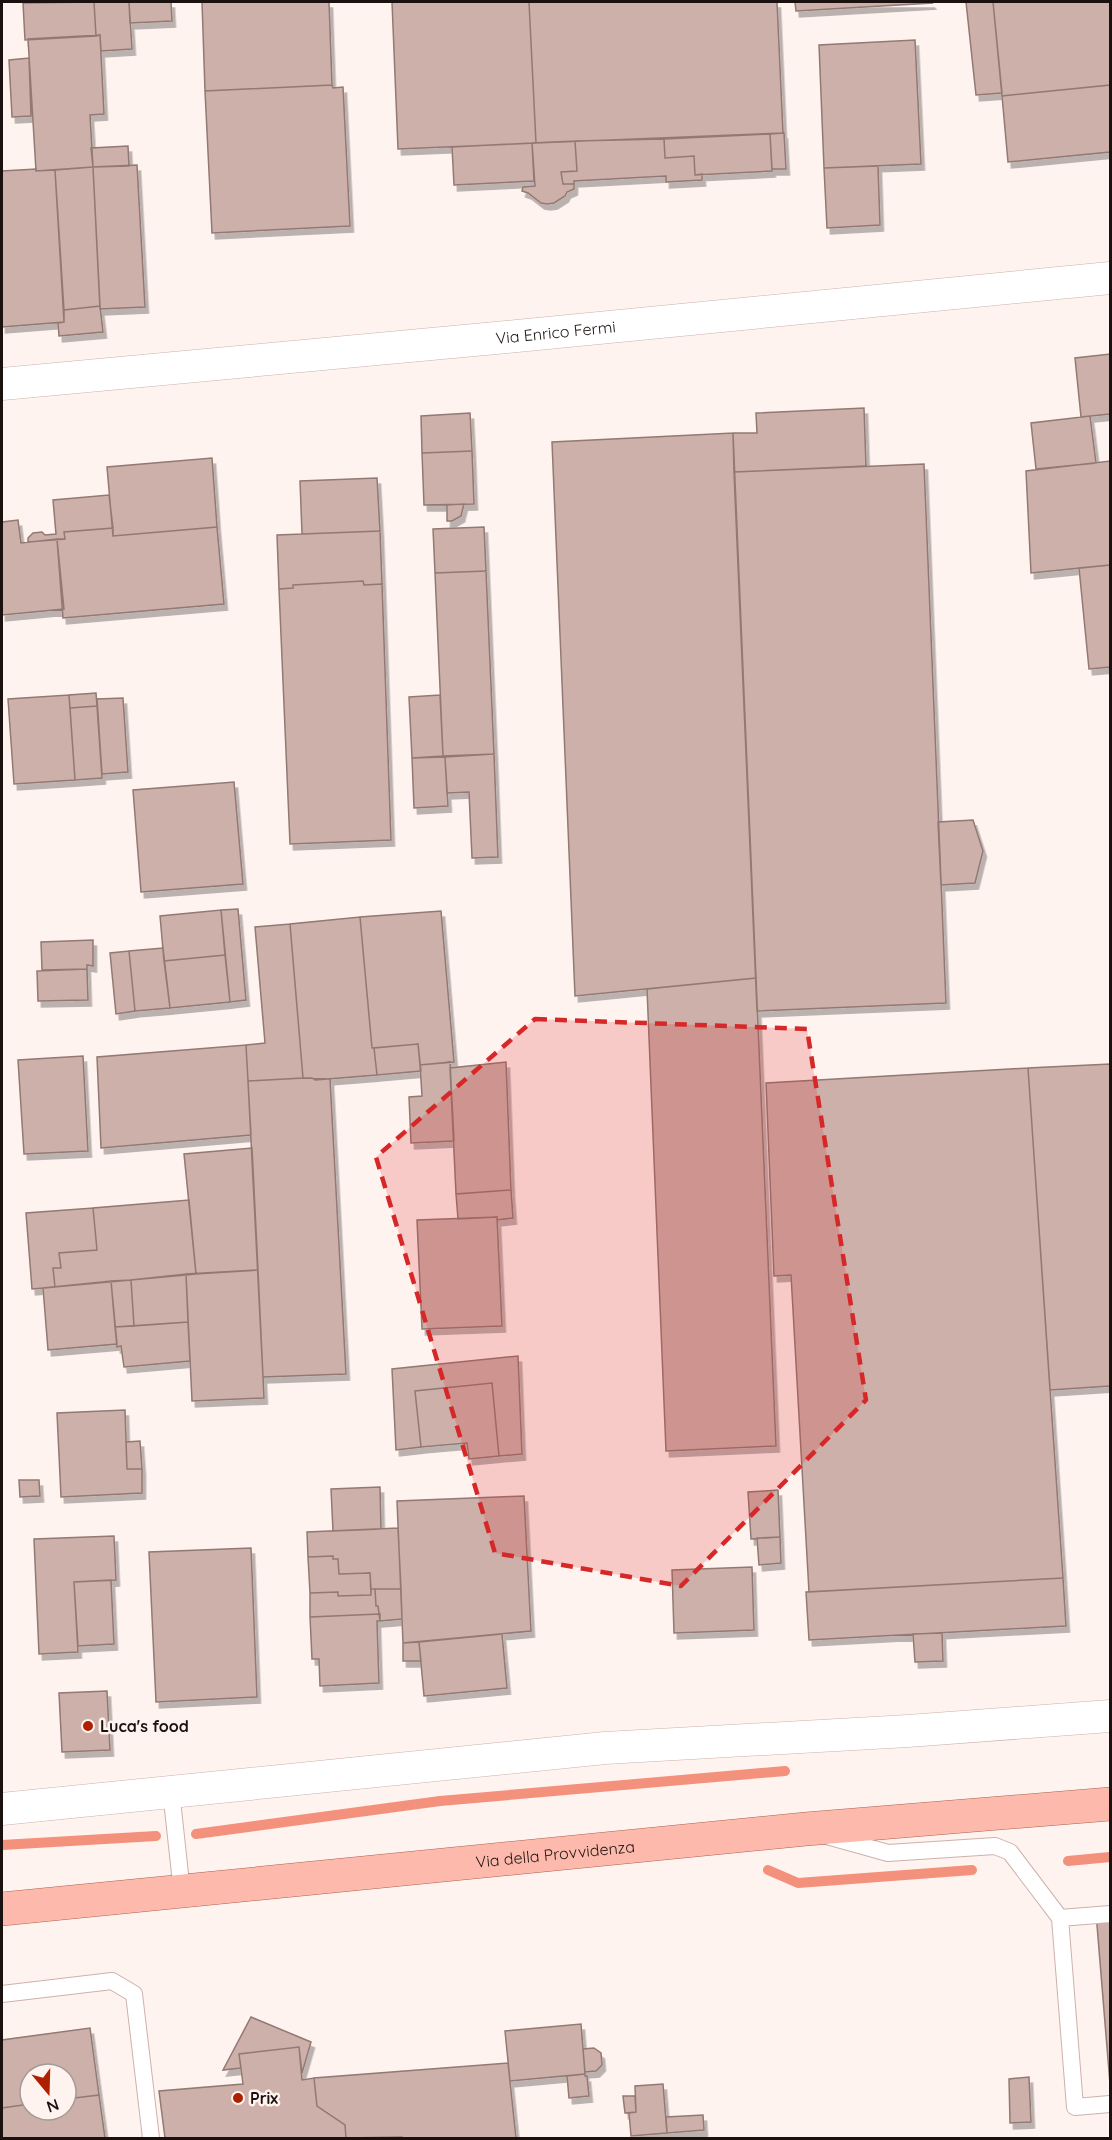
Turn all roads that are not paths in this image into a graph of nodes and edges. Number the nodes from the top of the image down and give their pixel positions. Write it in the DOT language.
graph roads {
  1 [pos="1110,278"];
  2 [pos="2,384"];
  3 [pos="1110,1716"];
  4 [pos="171,1791"];
  5 [pos="1110,1804"];
  6 [pos="2,1809"];
  7 [pos="806,1829"];
  8 [pos="182,1892"];
  9 [pos="2,1910"];
  10 [pos="1110,1914"];
  11 [pos="1060,1918"];
  12 [pos="2,1994"];
  13 [pos="1110,2104"];
  14 [pos="151,2139"];
  1 -- 2 [label="street, Via Enrico Fermi"];
  3 -- 4 [label="street"];
  4 -- 6 [label="street"];
  4 -- 8 [label="lane"];
  5 -- 7 [label="main road, Via della Provvidenza"];
  7 -- 8 [label="main road, Via della Provvidenza"];
  7 -- 11 [label="lane"];
  8 -- 9 [label="main road, Via della Provvidenza"];
  10 -- 11 [label="lane"];
  11 -- 13 [label="lane"];
  12 -- 14 [label="lane"];
}
